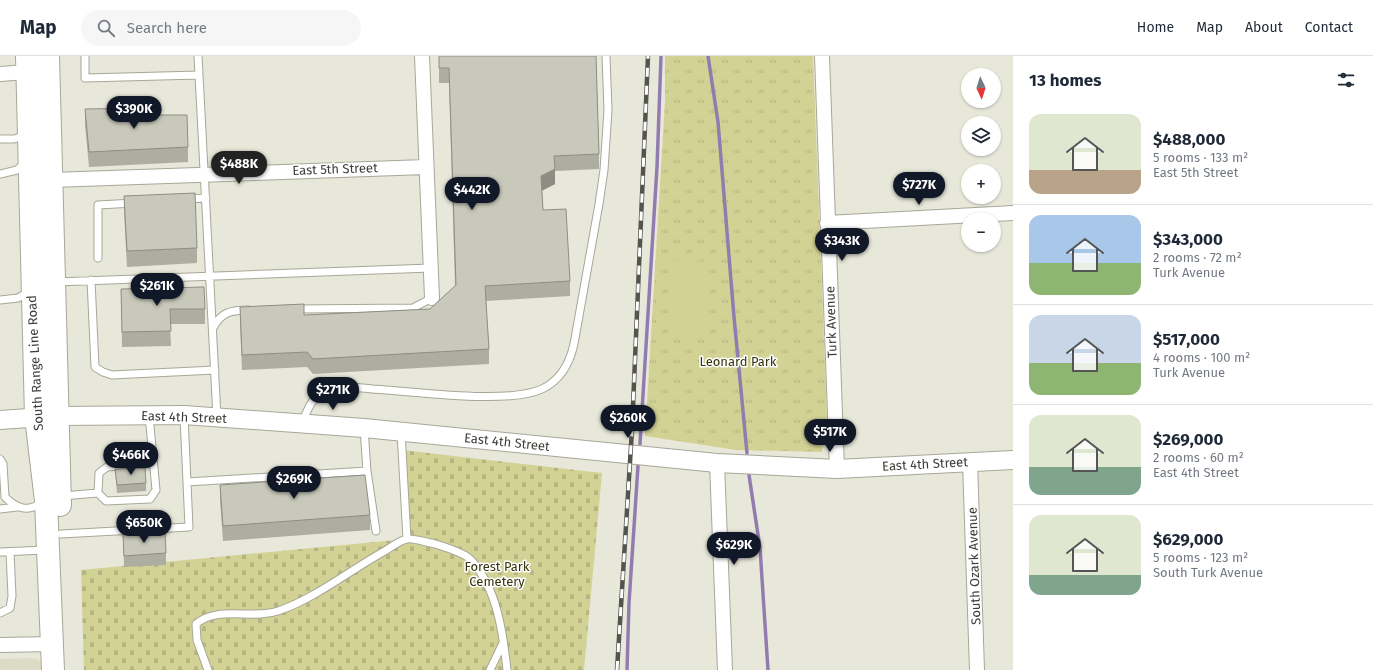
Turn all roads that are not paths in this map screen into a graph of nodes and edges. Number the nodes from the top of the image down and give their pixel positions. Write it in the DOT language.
graph roads {
  1 [pos="48,56"];
  2 [pos="85,56"];
  3 [pos="198,56"];
  4 [pos="422,56"];
  5 [pos="606,56"];
  6 [pos="822,56"];
  7 [pos="27,64"];
  8 [pos="0,74"];
  9 [pos="199,75"];
  10 [pos="28,135"];
  11 [pos="0,139"];
  12 [pos="29,160"];
  13 [pos="426,167"];
  14 [pos="204,173"];
  15 [pos="0,174"];
  16 [pos="51,180"];
  17 [pos="206,198"];
  18 [pos="175,200"];
  19 [pos="144,202"];
  20 [pos="1013,213"];
  21 [pos="827,224"];
  22 [pos="98,258"];
  23 [pos="431,268"];
  24 [pos="210,275"];
  25 [pos="91,280"];
  26 [pos="54,282"];
  27 [pos="32,290"];
  28 [pos="432,298"];
  29 [pos="0,300"];
  30 [pos="288,309"];
  31 [pos="256,310"];
  32 [pos="213,328"];
  33 [pos="215,370"];
  34 [pos="149,415"];
  35 [pos="184,415"];
  36 [pos="47,417"];
  37 [pos="217,417"];
  38 [pos="0,420"];
  39 [pos="302,424"];
  40 [pos="364,428"];
  41 [pos="401,432"];
  42 [pos="0,459"];
  43 [pos="1013,460"];
  44 [pos="153,462"];
  45 [pos="970,462"];
  46 [pos="717,463"];
  47 [pos="837,469"];
  48 [pos="367,471"];
  49 [pos="187,482"];
  50 [pos="98,493"];
  51 [pos="53,499"];
  52 [pos="17,507"];
  53 [pos="0,509"];
  54 [pos="376,531"];
  55 [pos="408,539"];
  56 [pos="55,542"];
  57 [pos="0,552"];
  58 [pos="10,552"];
  59 [pos="0,612"];
  60 [pos="503,643"];
  61 [pos="52,644"];
  62 [pos="0,645"];
  63 [pos="209,669"];
  64 [pos="53,670"];
  65 [pos="65,670"];
  66 [pos="490,670"];
  67 [pos="507,670"];
  68 [pos="725,670"];
  69 [pos="977,670"];
  1 -- 16 [label="main road, South Range Line Road"];
  2 -- 9 [label="lane"];
  3 -- 9 [label="lane"];
  4 -- 13 [label="street"];
  5 -- 39 [label="lane"];
  6 -- 21 [label="street, Turk Avenue"];
  7 -- 8 [label="street"];
  7 -- 10 [label="main road, South Range Line Road"];
  9 -- 14 [label="lane"];
  10 -- 11 [label="lane"];
  10 -- 12 [label="main road, South Range Line Road"];
  12 -- 15 [label="lane"];
  12 -- 27 [label="main road, South Range Line Road"];
  13 -- 14 [label="street, East 5th Street"];
  13 -- 23 [label="street"];
  14 -- 16 [label="street, East 5th Street"];
  14 -- 17 [label="lane"];
  16 -- 26 [label="main road, South Range Line Road"];
  17 -- 18 [label="lane"];
  17 -- 24 [label="lane"];
  19 -- 22 [label="lane"];
  20 -- 21 [label="street"];
  21 -- 47 [label="street, Turk Avenue"];
  23 -- 24 [label="lane"];
  23 -- 28 [label="street"];
  24 -- 25 [label="lane"];
  24 -- 32 [label="lane"];
  25 -- 26 [label="lane"];
  25 -- 33 [label="lane"];
  26 -- 36 [label="main road, South Range Line Road"];
  27 -- 29 [label="lane"];
  27 -- 36 [label="main road, South Range Line Road"];
  28 -- 30 [label="lane"];
  31 -- 32 [label="lane"];
  32 -- 33 [label="lane"];
  33 -- 37 [label="lane"];
  34 -- 35 [label="street, East 4th Street"];
  34 -- 36 [label="street, East 4th Street"];
  34 -- 44 [label="lane"];
  35 -- 37 [label="street, East 4th Street"];
  35 -- 49 [label="lane"];
  36 -- 38 [label="street, East 4th Street"];
  36 -- 51 [label="main road, South Range Line Road"];
  37 -- 39 [label="street, East 4th Street"];
  39 -- 40 [label="street, East 4th Street"];
  40 -- 41 [label="street, East 4th Street"];
  40 -- 48 [label="lane"];
  41 -- 46 [label="street, East 4th Street"];
  41 -- 55 [label="lane"];
  42 -- 52 [label="lane"];
  43 -- 45 [label="street, East 4th Street"];
  44 -- 50 [label="lane"];
  44 -- 50 [label="lane"];
  45 -- 47 [label="street, East 4th Street"];
  45 -- 69 [label="street, South Ozark Avenue"];
  46 -- 47 [label="street, East 4th Street"];
  46 -- 68 [label="street"];
  48 -- 49 [label="lane"];
  48 -- 54 [label="lane"];
  49 -- 56 [label="lane"];
  50 -- 51 [label="lane"];
  51 -- 52 [label="lane"];
  51 -- 56 [label="main road, South Range Line Road"];
  52 -- 53 [label="lane"];
  55 -- 60 [label="lane"];
  55 -- 63 [label="lane"];
  56 -- 58 [label="lane"];
  56 -- 61 [label="main road, South Range Line Road"];
  56 -- 65 [label="main road, South Range Line Road"];
  57 -- 58 [label="lane"];
  58 -- 59 [label="lane"];
  60 -- 66 [label="lane"];
  60 -- 67 [label="lane"];
  61 -- 62 [label="street"];
  61 -- 64 [label="main road, South Range Line Road"];
}
